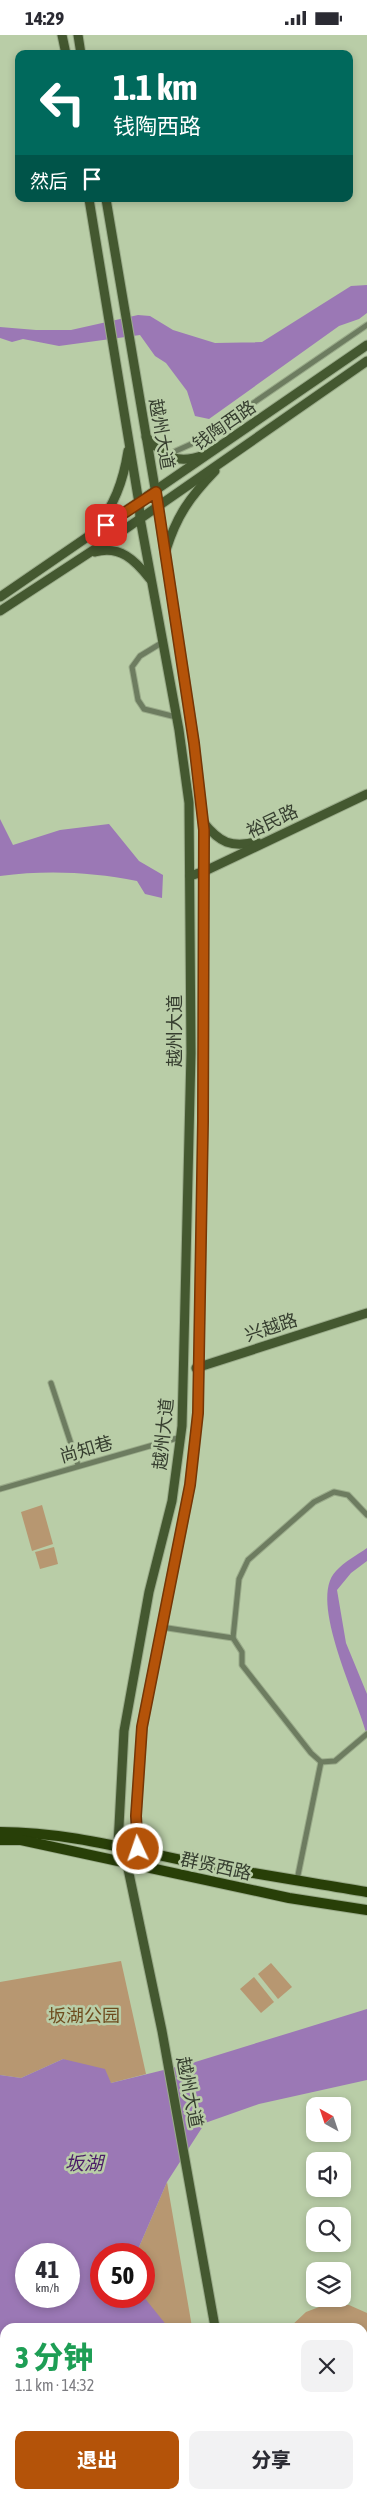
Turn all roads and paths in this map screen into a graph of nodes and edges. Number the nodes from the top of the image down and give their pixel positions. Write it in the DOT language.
graph roads {
  1 [pos="62,35"];
  2 [pos="78,35"];
  3 [pos="65,50"];
  4 [pos="80,50"];
  5 [pos="89,202"];
  6 [pos="106,202"];
  7 [pos="367,325"];
  8 [pos="367,345"];
  9 [pos="365,363"];
  10 [pos="146,437"];
  11 [pos="129,441"];
  12 [pos="216,450"];
  13 [pos="234,453"];
  14 [pos="166,455"];
  15 [pos="156,492"];
  16 [pos="139,503"];
  17 [pos="158,506"];
  18 [pos="140,518"];
  19 [pos="90,536"];
  20 [pos="165,552"];
  21 [pos="85,555"];
  22 [pos="151,581"];
  23 [pos="0,597"];
  24 [pos="0,611"];
  25 [pos="163,642"];
  26 [pos="176,717"];
  27 [pos="367,794"];
  28 [pos="203,822"];
  29 [pos="275,838"];
  30 [pos="204,871"];
  31 [pos="190,876"];
  32 [pos="367,1313"];
  33 [pos="200,1367"];
  34 [pos="185,1372"];
  35 [pos="51,1383"];
  36 [pos="181,1437"];
  37 [pos="78,1465"];
  38 [pos="0,1489"];
  39 [pos="367,1515"];
  40 [pos="161,1627"];
  41 [pos="233,1638"];
  42 [pos="367,1734"];
  43 [pos="321,1762"];
  44 [pos="0,1831"];
  45 [pos="0,1840"];
  46 [pos="118,1845"];
  47 [pos="138,1849"];
  48 [pos="127,1864"];
  49 [pos="297,1881"];
  50 [pos="367,1892"];
  51 [pos="367,1910"];
  52 [pos="214,2323"];
  1 -- 3 [label="main road"];
  2 -- 4 [label="main road"];
  5 -- 11 [label="main road, 越州大道"];
  6 -- 10 [label="main road, 越州大道"];
  7 -- 14 [label="street"];
  8 -- 12 [label="main road, 钱陶西路"];
  9 -- 13 [label="main road, 钱陶西路"];
  10 -- 14 [label="main road"];
  10 -- 15 [label="main road, 越州大道"];
  11 -- 16 [label="main road, 越州大道"];
  11 -- 19 [label="main road"];
  12 -- 14 [label="main road"];
  12 -- 15 [label="main road, 钱陶西路"];
  13 -- 17 [label="main road, 钱陶西路"];
  13 -- 20 [label="main road"];
  15 -- 16 [label="main road, 钱陶西路"];
  15 -- 17 [label="main road, 越州大道"];
  16 -- 18 [label="main road, 越州大道"];
  16 -- 19 [label="main road, 钱陶西路"];
  17 -- 18 [label="main road, 钱陶西路"];
  17 -- 20 [label="main road, 越州大道"];
  18 -- 21 [label="main road, 钱陶西路"];
  18 -- 22 [label="main road, 越州大道"];
  19 -- 23 [label="main road, 钱陶西路"];
  20 -- 28 [label="main road, 越州大道"];
  21 -- 22 [label="main road"];
  21 -- 24 [label="main road, 钱陶西路"];
  22 -- 25 [label="main road, 越州大道"];
  25 -- 26 [label="main road, 越州大道"];
  25 -- 26 [label="street"];
  26 -- 31 [label="main road, 越州大道"];
  27 -- 29 [label="main road, 裕民路"];
  28 -- 29 [label="main road"];
  28 -- 30 [label="main road, 越州大道"];
  29 -- 30 [label="main road, 裕民路"];
  30 -- 31 [label="main road, 裕民路"];
  30 -- 33 [label="main road, 越州大道"];
  31 -- 34 [label="main road, 越州大道"];
  32 -- 33 [label="main road, 兴越路"];
  33 -- 34 [label="main road, 兴越路"];
  33 -- 40 [label="main road, 越州大道"];
  34 -- 36 [label="main road, 越州大道"];
  35 -- 37 [label="street"];
  36 -- 37 [label="street, 尚知巷"];
  36 -- 46 [label="main road, 越州大道"];
  37 -- 38 [label="street, 尚知巷"];
  39 -- 41 [label="street"];
  40 -- 41 [label="street"];
  40 -- 47 [label="main road, 越州大道"];
  41 -- 43 [label="street"];
  42 -- 43 [label="street"];
  43 -- 49 [label="street"];
  44 -- 46 [label="main road, 群贤西路"];
  45 -- 48 [label="main road, 群贤西路"];
  46 -- 47 [label="main road, 群贤西路"];
  46 -- 48 [label="main road, 越州大道"];
  47 -- 48 [label="main road"];
  47 -- 49 [label="main road, 群贤西路"];
  48 -- 51 [label="main road, 群贤西路"];
  48 -- 52 [label="main road, 越州大道"];
  49 -- 50 [label="main road, 群贤西路"];
}
